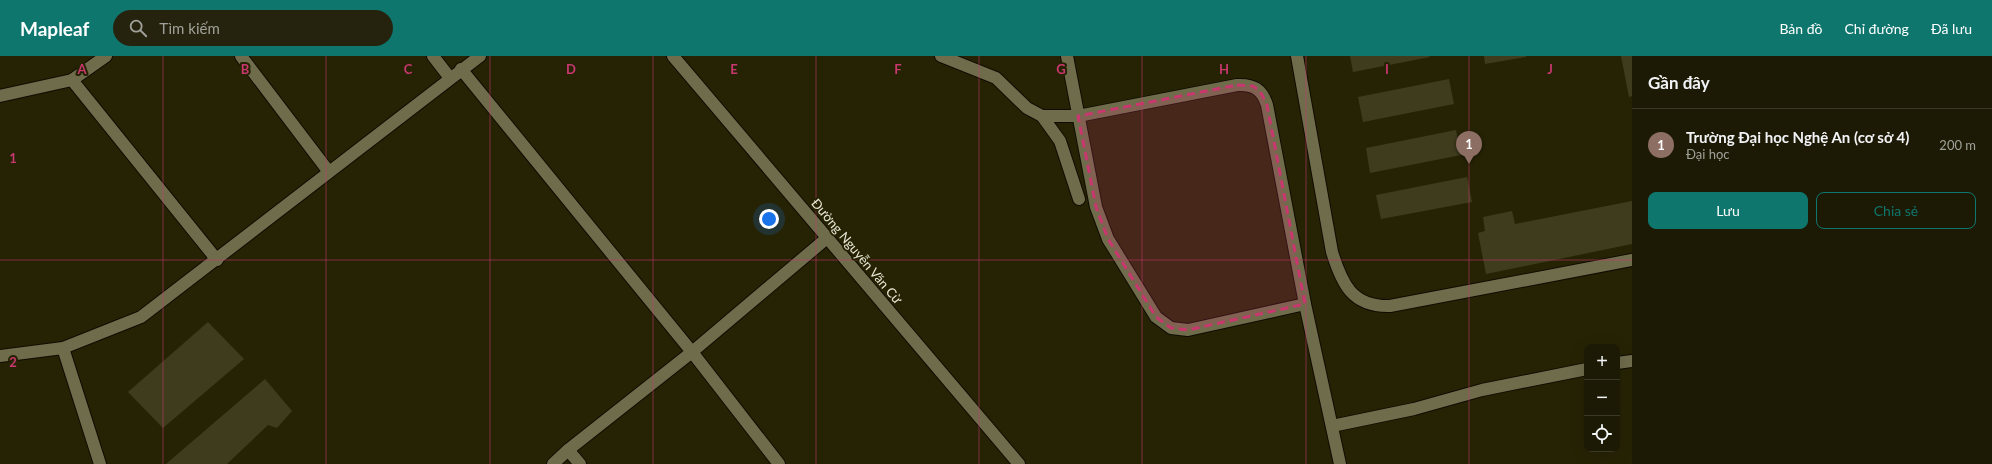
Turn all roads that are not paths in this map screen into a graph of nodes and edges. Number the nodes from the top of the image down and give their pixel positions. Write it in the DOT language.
graph roads {
  1 [pos="106,56"];
  2 [pos="240,56"];
  3 [pos="433,56"];
  4 [pos="480,56"];
  5 [pos="673,56"];
  6 [pos="941,56"];
  7 [pos="1066,56"];
  8 [pos="1297,56"];
  9 [pos="461,69"];
  10 [pos="450,78"];
  11 [pos="72,80"];
  12 [pos="0,96"];
  13 [pos="1042,116"];
  14 [pos="1078,116"];
  15 [pos="330,172"];
  16 [pos="1079,199"];
  17 [pos="828,238"];
  18 [pos="217,260"];
  19 [pos="1632,260"];
  20 [pos="1305,304"];
  21 [pos="63,348"];
  22 [pos="692,352"];
  23 [pos="0,356"];
  24 [pos="1632,360"];
  25 [pos="1620,363"];
  26 [pos="1584,370"];
  27 [pos="1332,426"];
  28 [pos="568,450"];
  29 [pos="100,464"];
  30 [pos="553,464"];
  31 [pos="580,464"];
  32 [pos="778,464"];
  33 [pos="1018,464"];
  34 [pos="1340,464"];
  1 -- 11 [label="street"];
  2 -- 15 [label="street"];
  3 -- 10 [label="street"];
  4 -- 9 [label="street"];
  5 -- 17 [label="street, Đường Nguyễn Văn Cừ"];
  6 -- 13 [label="street"];
  7 -- 14 [label="street"];
  8 -- 19 [label="street"];
  9 -- 10 [label="street"];
  9 -- 22 [label="street"];
  10 -- 15 [label="street"];
  11 -- 12 [label="street"];
  11 -- 18 [label="street"];
  13 -- 14 [label="street"];
  13 -- 16 [label="street"];
  14 -- 20 [label="street"];
  14 -- 20 [label="street"];
  15 -- 18 [label="street"];
  17 -- 22 [label="street"];
  17 -- 33 [label="street, Đường Nguyễn Văn Cừ"];
  18 -- 21 [label="street"];
  20 -- 27 [label="street"];
  21 -- 23 [label="street"];
  21 -- 29 [label="street"];
  22 -- 28 [label="street"];
  22 -- 32 [label="street"];
  24 -- 25 [label="street"];
  26 -- 27 [label="street"];
  27 -- 34 [label="street"];
  28 -- 30 [label="street"];
  28 -- 31 [label="street"];
}
